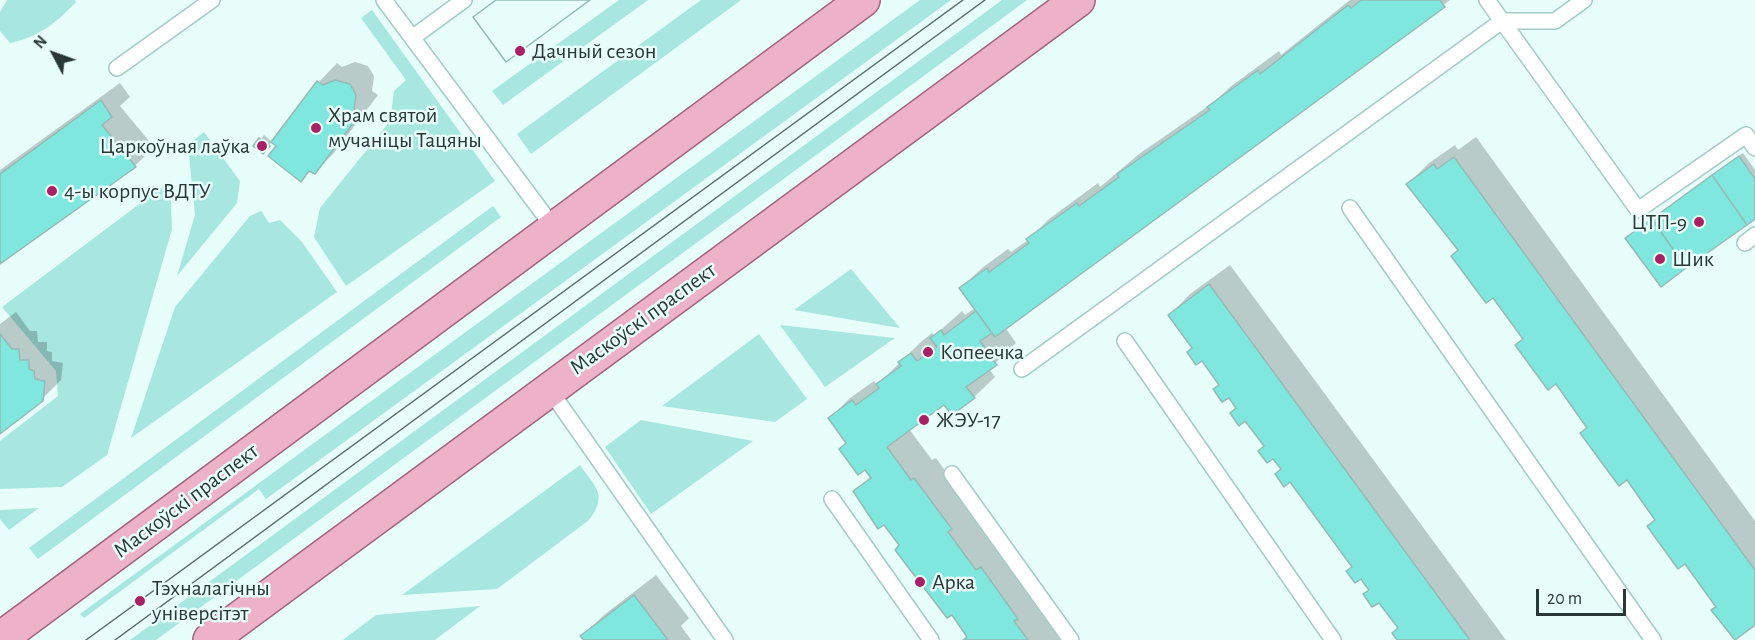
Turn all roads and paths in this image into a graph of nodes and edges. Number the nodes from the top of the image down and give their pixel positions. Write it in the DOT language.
graph roads {
  1 [pos="212,0"];
  2 [pos="384,0"];
  3 [pos="464,0"];
  4 [pos="863,0"];
  5 [pos="1078,0"];
  6 [pos="1487,0"];
  7 [pos="1584,0"];
  8 [pos="1502,21"];
  9 [pos="412,38"];
  10 [pos="117,68"];
  11 [pos="1755,148"];
  12 [pos="1350,208"];
  13 [pos="554,228"];
  14 [pos="1125,341"];
  15 [pos="1022,369"];
  16 [pos="549,389"];
  17 [pos="952,474"];
  18 [pos="832,499"];
  19 [pos="0,639"];
  20 [pos="210,640"];
  21 [pos="725,640"];
  22 [pos="931,640"];
  23 [pos="1071,640"];
  24 [pos="1333,640"];
  25 [pos="1653,640"];
  1 -- 10 [label="lane"];
  2 -- 9 [label="lane"];
  3 -- 9 [label="lane"];
  4 -- 13 [label="main road, Маскоўскі праспект"];
  5 -- 16 [label="main road, Маскоўскі праспект"];
  6 -- 8 [label="lane"];
  7 -- 8 [label="lane"];
  8 -- 11 [label="lane"];
  8 -- 15 [label="lane"];
  9 -- 13 [label="lane"];
  12 -- 25 [label="lane"];
  13 -- 19 [label="main road, Маскоўскі праспект"];
  14 -- 24 [label="lane"];
  16 -- 20 [label="main road, Маскоўскі праспект"];
  16 -- 21 [label="lane"];
  17 -- 23 [label="lane"];
  18 -- 22 [label="lane"];
}
